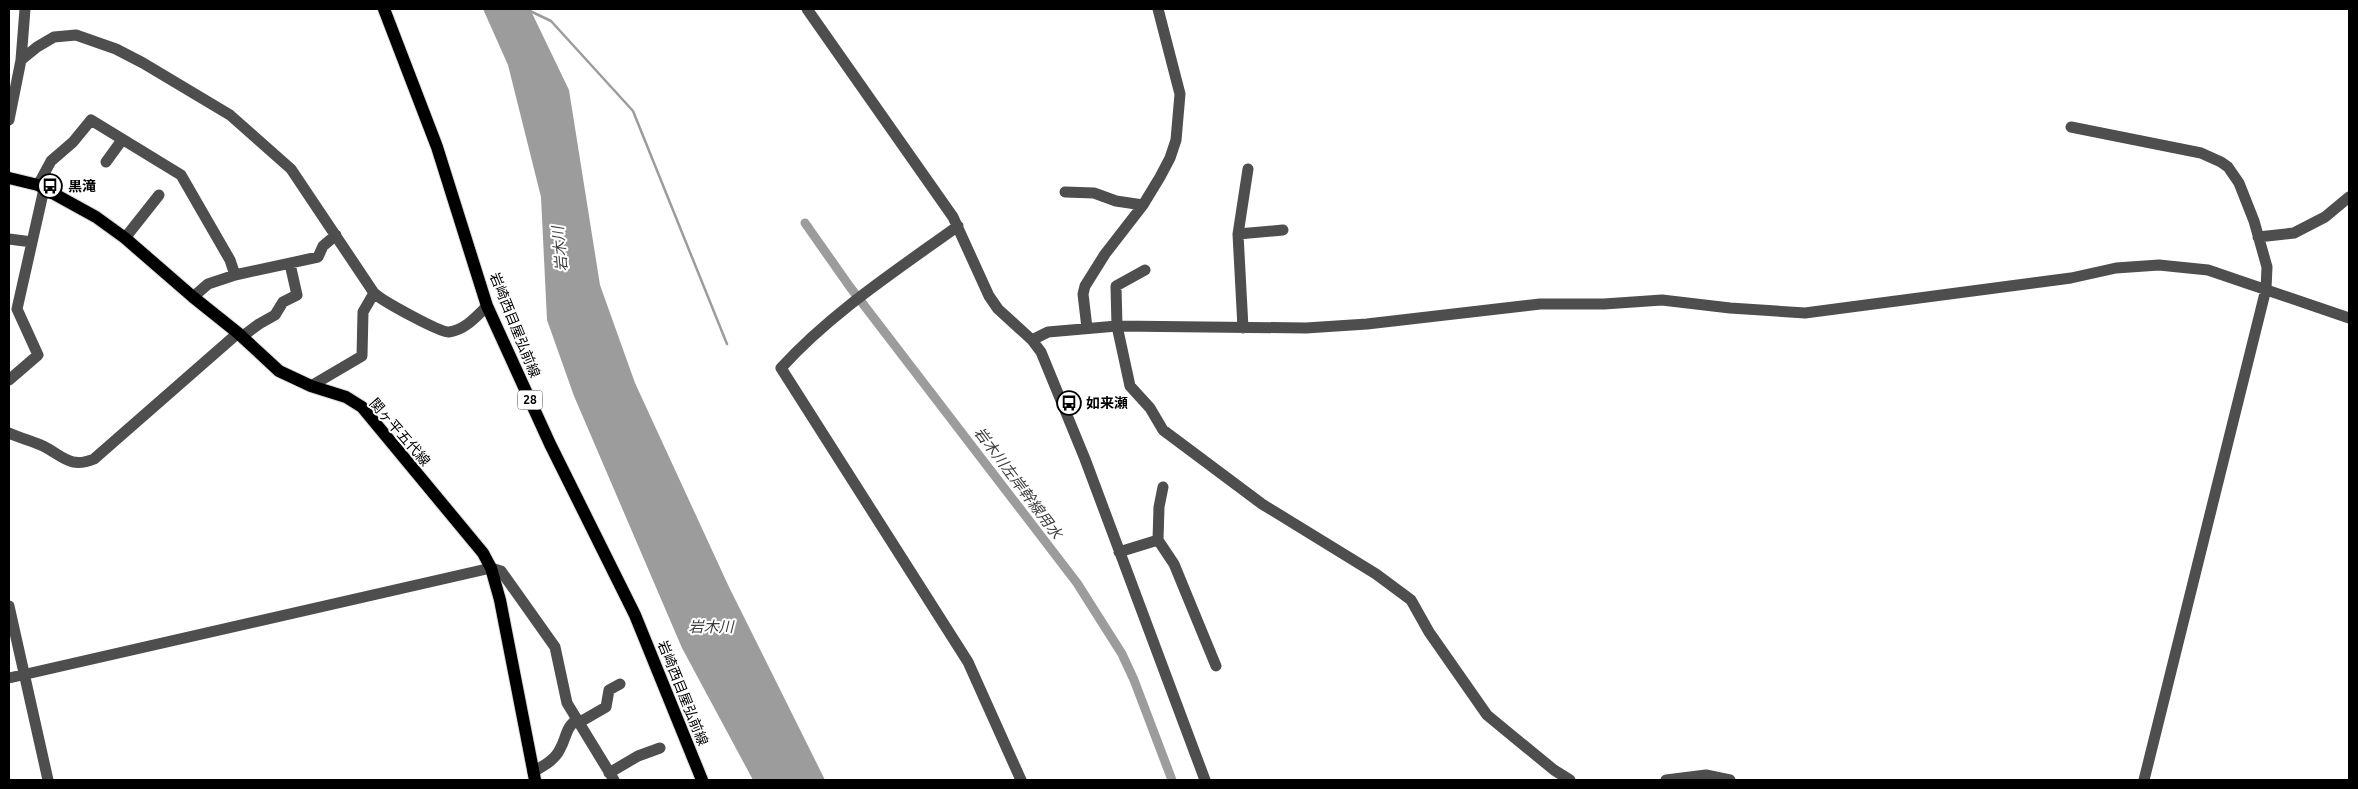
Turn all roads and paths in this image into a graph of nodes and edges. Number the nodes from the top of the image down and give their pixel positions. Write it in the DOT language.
graph roads {
  1 [pos="25,9"];
  2 [pos="384,9"];
  3 [pos="807,9"];
  4 [pos="1158,9"];
  5 [pos="21,60"];
  6 [pos="9,120"];
  7 [pos="2070,127"];
  8 [pos="122,140"];
  9 [pos="106,162"];
  10 [pos="1248,169"];
  11 [pos="9,178"];
  12 [pos="41,187"];
  13 [pos="1065,192"];
  14 [pos="159,195"];
  15 [pos="2349,197"];
  16 [pos="1143,205"];
  17 [pos="958,226"];
  18 [pos="1283,230"];
  19 [pos="1238,234"];
  20 [pos="336,236"];
  21 [pos="2258,237"];
  22 [pos="125,238"];
  23 [pos="9,239"];
  24 [pos="32,242"];
  25 [pos="290,264"];
  26 [pos="1146,270"];
  27 [pos="235,275"];
  28 [pos="2266,289"];
  29 [pos="374,293"];
  30 [pos="193,297"];
  31 [pos="487,306"];
  32 [pos="2349,318"];
  33 [pos="1117,326"];
  34 [pos="1087,328"];
  35 [pos="1243,328"];
  36 [pos="240,334"];
  37 [pos="1032,340"];
  38 [pos="9,380"];
  39 [pos="311,386"];
  40 [pos="9,433"];
  41 [pos="1163,486"];
  42 [pos="1158,540"];
  43 [pos="1119,552"];
  44 [pos="491,568"];
  45 [pos="9,606"];
  46 [pos="1216,666"];
  47 [pos="24,674"];
  48 [pos="9,678"];
  49 [pos="620,684"];
  50 [pos="579,721"];
  51 [pos="660,748"];
  52 [pos="534,776"];
  53 [pos="609,777"];
  54 [pos="48,780"];
  55 [pos="702,780"];
  56 [pos="1021,780"];
  57 [pos="1205,780"];
  58 [pos="1570,780"];
  59 [pos="1666,780"];
  60 [pos="1730,780"];
  61 [pos="2144,780"];
  1 -- 5 [label="street"];
  2 -- 31 [label="main road, 岩崎西目屋弘前線 / 28"];
  3 -- 17 [label="street"];
  4 -- 16 [label="street"];
  5 -- 6 [label="street"];
  5 -- 20 [label="street"];
  7 -- 21 [label="street"];
  8 -- 9 [label="street"];
  8 -- 12 [label="street"];
  8 -- 27 [label="street"];
  10 -- 19 [label="street"];
  11 -- 12 [label="main road, 関ヶ平五代線"];
  12 -- 22 [label="main road, 関ヶ平五代線"];
  12 -- 24 [label="street"];
  13 -- 16 [label="street"];
  14 -- 22 [label="street"];
  15 -- 21 [label="street"];
  16 -- 34 [label="street"];
  17 -- 37 [label="street"];
  17 -- 56 [label="street"];
  18 -- 19 [label="street"];
  19 -- 35 [label="street"];
  20 -- 25 [label="street"];
  20 -- 29 [label="street"];
  21 -- 28 [label="street"];
  22 -- 30 [label="main road, 関ヶ平五代線"];
  23 -- 24 [label="street"];
  24 -- 38 [label="street"];
  25 -- 27 [label="street"];
  25 -- 36 [label="street"];
  26 -- 33 [label="street"];
  27 -- 30 [label="street"];
  28 -- 32 [label="street"];
  28 -- 35 [label="street"];
  28 -- 61 [label="street"];
  29 -- 31 [label="street"];
  29 -- 39 [label="street"];
  30 -- 36 [label="main road, 関ヶ平五代線"];
  31 -- 55 [label="main road, 岩崎西目屋弘前線 / 28"];
  33 -- 34 [label="street"];
  33 -- 35 [label="street"];
  33 -- 58 [label="street"];
  34 -- 37 [label="street"];
  36 -- 39 [label="main road, 関ヶ平五代線"];
  36 -- 40 [label="street"];
  37 -- 43 [label="street"];
  39 -- 44 [label="main road, 関ヶ平五代線"];
  41 -- 42 [label="street"];
  42 -- 43 [label="street"];
  42 -- 46 [label="street"];
  43 -- 57 [label="street"];
  44 -- 47 [label="street"];
  44 -- 50 [label="street"];
  44 -- 52 [label="main road, 関ヶ平五代線"];
  45 -- 47 [label="street"];
  47 -- 48 [label="street"];
  47 -- 54 [label="street"];
  49 -- 50 [label="street"];
  50 -- 52 [label="street"];
  50 -- 53 [label="street"];
  51 -- 53 [label="street"];
  59 -- 60 [label="street"];
}
